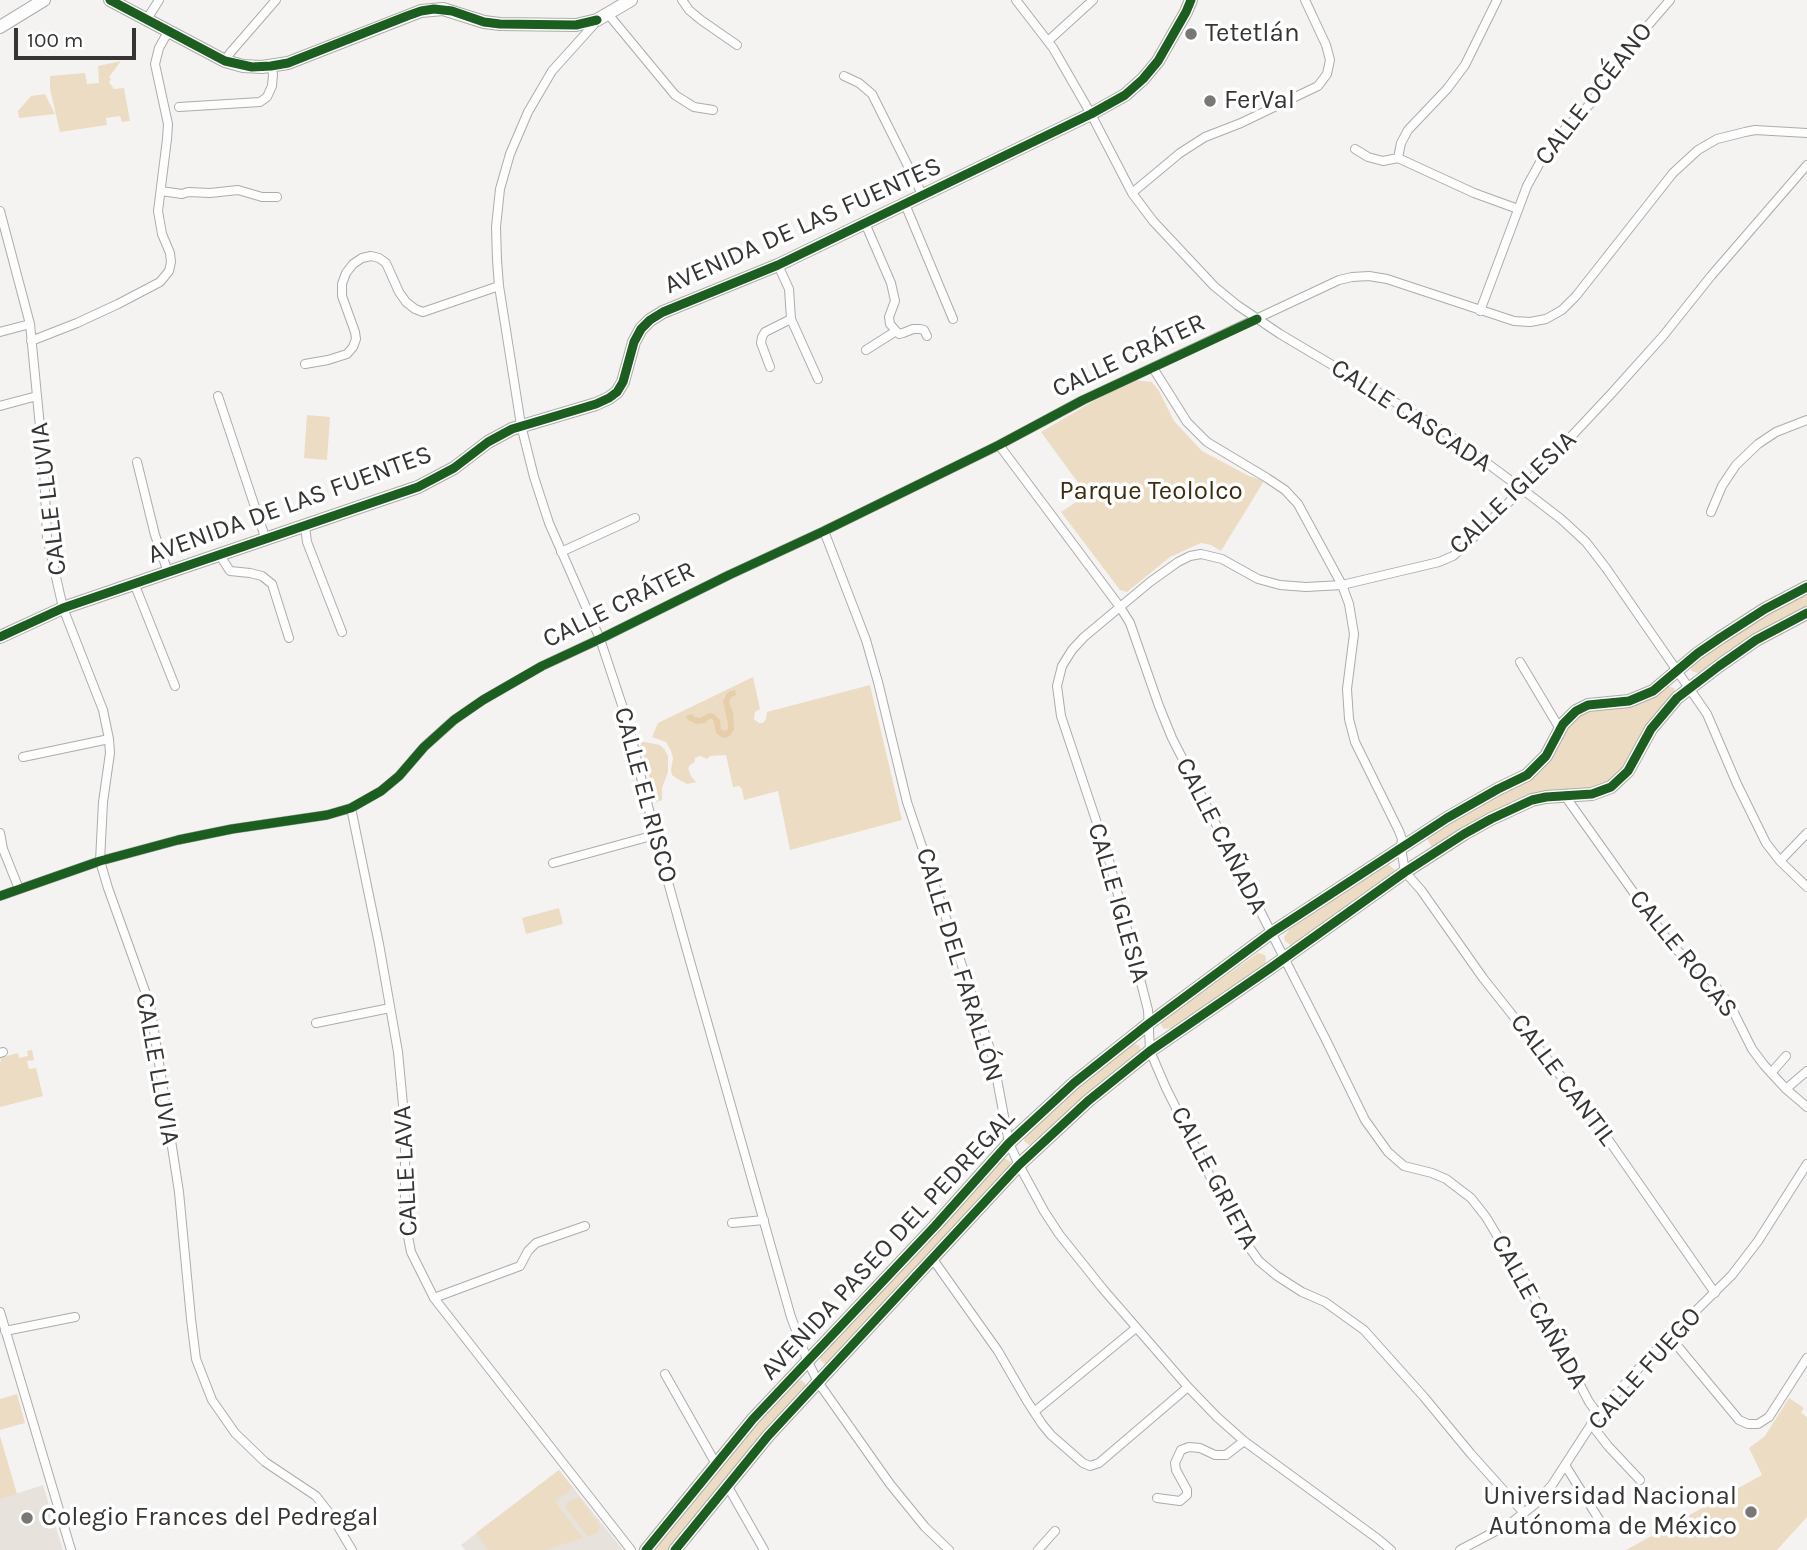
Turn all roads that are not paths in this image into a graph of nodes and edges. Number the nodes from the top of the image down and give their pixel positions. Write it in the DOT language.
graph roads {
  1 [pos="44,0"];
  2 [pos="110,0"];
  3 [pos="276,0"];
  4 [pos="631,0"];
  5 [pos="682,0"];
  6 [pos="1016,0"];
  7 [pos="1093,0"];
  8 [pos="1191,0"];
  9 [pos="1305,0"];
  10 [pos="1497,0"];
  11 [pos="1670,0"];
  12 [pos="157,3"];
  13 [pos="607,11"];
  14 [pos="147,19"];
  15 [pos="0,27"];
  16 [pos="168,32"];
  17 [pos="1048,41"];
  18 [pos="737,45"];
  19 [pos="225,61"];
  20 [pos="271,66"];
  21 [pos="844,76"];
  22 [pos="179,107"];
  23 [pos="713,110"];
  24 [pos="1091,114"];
  25 [pos="1807,134"];
  26 [pos="1355,149"];
  27 [pos="1398,158"];
  28 [pos="1807,165"];
  29 [pos="160,191"];
  30 [pos="1132,193"];
  31 [pos="923,196"];
  32 [pos="277,197"];
  33 [pos="905,204"];
  34 [pos="1518,209"];
  35 [pos="1,216"];
  36 [pos="865,223"];
  37 [pos="778,265"];
  38 [pos="499,286"];
  39 [pos="1480,311"];
  40 [pos="791,319"];
  41 [pos="953,319"];
  42 [pos="1257,319"];
  43 [pos="30,324"];
  44 [pos="895,331"];
  45 [pos="0,332"];
  46 [pos="927,336"];
  47 [pos="31,341"];
  48 [pos="866,350"];
  49 [pos="305,364"];
  50 [pos="770,367"];
  51 [pos="1153,368"];
  52 [pos="818,379"];
  53 [pos="37,396"];
  54 [pos="218,396"];
  55 [pos="0,406"];
  56 [pos="1807,420"];
  57 [pos="521,425"];
  58 [pos="999,445"];
  59 [pos="137,462"];
  60 [pos="1522,489"];
  61 [pos="1711,512"];
  62 [pos="635,517"];
  63 [pos="304,526"];
  64 [pos="824,531"];
  65 [pos="267,540"];
  66 [pos="561,552"];
  67 [pos="219,554"];
  68 [pos="168,572"];
  69 [pos="134,583"];
  70 [pos="1342,584"];
  71 [pos="1807,587"];
  72 [pos="1121,607"];
  73 [pos="63,608"];
  74 [pos="1807,613"];
  75 [pos="342,632"];
  76 [pos="0,637"];
  77 [pos="289,638"];
  78 [pos="600,639"];
  79 [pos="1520,662"];
  80 [pos="1678,671"];
  81 [pos="175,686"];
  82 [pos="1690,688"];
  83 [pos="1560,729"];
  84 [pos="109,739"];
  85 [pos="23,757"];
  86 [pos="1565,796"];
  87 [pos="351,808"];
  88 [pos="1807,833"];
  89 [pos="0,834"];
  90 [pos="656,835"];
  91 [pos="1401,848"];
  92 [pos="100,861"];
  93 [pos="1780,861"];
  94 [pos="553,863"];
  95 [pos="1405,872"];
  96 [pos="1807,887"];
  97 [pos="19,889"];
  98 [pos="0,896"];
  99 [pos="1271,933"];
  100 [pos="1285,958"];
  101 [pos="390,1008"];
  102 [pos="316,1023"];
  103 [pos="1147,1025"];
  104 [pos="1150,1051"];
  105 [pos="1786,1056"];
  106 [pos="1807,1071"];
  107 [pos="1771,1073"];
  108 [pos="1786,1089"];
  109 [pos="1807,1107"];
  110 [pos="1009,1143"];
  111 [pos="1807,1164"];
  112 [pos="1019,1165"];
  113 [pos="764,1220"];
  114 [pos="732,1223"];
  115 [pos="585,1226"];
  116 [pos="932,1258"];
  117 [pos="1715,1293"];
  118 [pos="434,1298"];
  119 [pos="0,1312"];
  120 [pos="75,1317"];
  121 [pos="1136,1328"];
  122 [pos="5,1331"];
  123 [pos="1670,1336"];
  124 [pos="1807,1358"];
  125 [pos="808,1362"];
  126 [pos="665,1374"];
  127 [pos="818,1382"];
  128 [pos="1188,1387"];
  129 [pos="1034,1412"];
  130 [pos="1598,1414"];
  131 [pos="1591,1424"];
  132 [pos="1244,1441"];
  133 [pos="716,1464"];
  134 [pos="1565,1465"];
  135 [pos="1640,1480"];
  136 [pos="727,1485"];
  137 [pos="1157,1498"];
  138 [pos="1524,1513"];
  139 [pos="1600,1521"];
  140 [pos="1055,1531"];
  141 [pos="71,1550"];
  142 [pos="352,1550"];
  143 [pos="631,1550"];
  144 [pos="646,1550"];
  145 [pos="675,1550"];
  146 [pos="764,1550"];
  147 [pos="949,1550"];
  148 [pos="1038,1550"];
  149 [pos="1391,1550"];
  150 [pos="1460,1550"];
  1 -- 15 [label="main road"];
  2 -- 14 [label="main road"];
  3 -- 19 [label="street"];
  4 -- 13 [label="main road"];
  5 -- 18 [label="street"];
  6 -- 17 [label="street, CALLE CASCADA"];
  7 -- 17 [label="street"];
  8 -- 24 [label="main road, AVENIDA DE LAS FUENTES"];
  9 -- 30 [label="street"];
  10 -- 27 [label="street"];
  11 -- 34 [label="street, CALLE OCÉANO"];
  12 -- 14 [label="street"];
  13 -- 20 [label="main road"];
  13 -- 23 [label="street"];
  13 -- 38 [label="street, CALLE EL RISCO"];
  14 -- 16 [label="main road"];
  16 -- 19 [label="main road"];
  16 -- 29 [label="street"];
  17 -- 24 [label="street, CALLE CASCADA"];
  19 -- 20 [label="main road"];
  20 -- 22 [label="street"];
  21 -- 31 [label="street"];
  24 -- 30 [label="street, CALLE CASCADA"];
  24 -- 31 [label="main road, AVENIDA DE LAS FUENTES"];
  25 -- 39 [label="street, CALLE CRÁTER"];
  26 -- 27 [label="street"];
  27 -- 34 [label="street"];
  28 -- 60 [label="street, CALLE IGLESIA"];
  29 -- 32 [label="street"];
  29 -- 47 [label="street"];
  30 -- 42 [label="street, CALLE CASCADA"];
  31 -- 33 [label="main road, AVENIDA DE LAS FUENTES"];
  33 -- 36 [label="main road, AVENIDA DE LAS FUENTES"];
  33 -- 41 [label="street"];
  34 -- 39 [label="street, CALLE OCÉANO"];
  35 -- 43 [label="street, CALLE LLUVIA"];
  36 -- 37 [label="main road, AVENIDA DE LAS FUENTES"];
  36 -- 44 [label="street"];
  37 -- 40 [label="street"];
  37 -- 57 [label="main road, AVENIDA DE LAS FUENTES"];
  38 -- 49 [label="street"];
  38 -- 57 [label="street, CALLE EL RISCO"];
  39 -- 42 [label="street, CALLE CRÁTER"];
  40 -- 50 [label="street"];
  40 -- 52 [label="street"];
  42 -- 51 [label="street, CALLE CRÁTER"];
  42 -- 60 [label="street, CALLE CASCADA"];
  43 -- 45 [label="street"];
  43 -- 47 [label="street, CALLE LLUVIA"];
  44 -- 46 [label="street"];
  44 -- 48 [label="street"];
  47 -- 53 [label="street, CALLE LLUVIA"];
  51 -- 58 [label="street, CALLE CRÁTER"];
  51 -- 70 [label="street"];
  53 -- 55 [label="street"];
  53 -- 73 [label="street, CALLE LLUVIA"];
  54 -- 65 [label="street"];
  56 -- 61 [label="street"];
  57 -- 63 [label="main road, AVENIDA DE LAS FUENTES"];
  57 -- 66 [label="street, CALLE EL RISCO"];
  58 -- 64 [label="street, CALLE CRÁTER"];
  58 -- 72 [label="street, CALLE CAÑADA"];
  59 -- 68 [label="street"];
  60 -- 70 [label="street, CALLE IGLESIA"];
  60 -- 80 [label="street, CALLE CASCADA"];
  62 -- 66 [label="street"];
  63 -- 65 [label="main road, AVENIDA DE LAS FUENTES"];
  63 -- 75 [label="street"];
  64 -- 78 [label="street, CALLE CRÁTER"];
  64 -- 110 [label="street, CALLE DEL FARALLÓN"];
  65 -- 67 [label="main road, AVENIDA DE LAS FUENTES"];
  66 -- 78 [label="street, CALLE EL RISCO"];
  67 -- 68 [label="main road, AVENIDA DE LAS FUENTES"];
  67 -- 77 [label="street"];
  68 -- 69 [label="main road, AVENIDA DE LAS FUENTES"];
  69 -- 73 [label="main road, AVENIDA DE LAS FUENTES"];
  69 -- 81 [label="street"];
  70 -- 72 [label="street, CALLE IGLESIA"];
  70 -- 91 [label="street"];
  71 -- 80 [label="main road, AVENIDA PASEO DEL PEDREGAL"];
  72 -- 99 [label="street, CALLE CAÑADA"];
  72 -- 103 [label="street, CALLE IGLESIA"];
  73 -- 76 [label="main road, AVENIDA DE LAS FUENTES"];
  73 -- 84 [label="street, CALLE LLUVIA"];
  74 -- 82 [label="main road, AVENIDA PASEO DEL PEDREGAL"];
  78 -- 87 [label="street, CALLE CRÁTER"];
  78 -- 90 [label="street, CALLE EL RISCO"];
  79 -- 83 [label="street"];
  80 -- 82 [label="street, CALLE CASCADA"];
  80 -- 83 [label="main road, AVENIDA PASEO DEL PEDREGAL"];
  82 -- 86 [label="main road, AVENIDA PASEO DEL PEDREGAL"];
  82 -- 93 [label="street, CALLE CASCADA"];
  83 -- 91 [label="main road, AVENIDA PASEO DEL PEDREGAL"];
  84 -- 85 [label="street"];
  84 -- 92 [label="street, CALLE LLUVIA"];
  86 -- 95 [label="main road, AVENIDA PASEO DEL PEDREGAL"];
  86 -- 107 [label="street, CALLE ROCAS"];
  87 -- 92 [label="street, CALLE CRÁTER"];
  87 -- 101 [label="street, CALLE LAVA"];
  88 -- 93 [label="street"];
  89 -- 97 [label="street"];
  90 -- 94 [label="street"];
  90 -- 113 [label="street, CALLE EL RISCO"];
  91 -- 95 [label="street"];
  91 -- 99 [label="main road, AVENIDA PASEO DEL PEDREGAL"];
  92 -- 97 [label="street, CALLE CRÁTER"];
  92 -- 142 [label="street, CALLE LLUVIA"];
  93 -- 96 [label="street, CALLE CASCADA"];
  95 -- 100 [label="main road, AVENIDA PASEO DEL PEDREGAL"];
  95 -- 117 [label="street, CALLE CANTIL"];
  97 -- 98 [label="street, CALLE CRÁTER"];
  99 -- 100 [label="street, CALLE CAÑADA"];
  99 -- 103 [label="main road, AVENIDA PASEO DEL PEDREGAL"];
  100 -- 104 [label="main road, AVENIDA PASEO DEL PEDREGAL"];
  100 -- 130 [label="street, CALLE CAÑADA"];
  101 -- 102 [label="street"];
  101 -- 118 [label="street, CALLE LAVA"];
  103 -- 104 [label="street, CALLE GRIETA"];
  103 -- 110 [label="main road, AVENIDA PASEO DEL PEDREGAL"];
  104 -- 112 [label="main road, AVENIDA PASEO DEL PEDREGAL"];
  104 -- 138 [label="street, CALLE GRIETA"];
  105 -- 107 [label="street"];
  106 -- 108 [label="street"];
  107 -- 108 [label="street, CALLE ROCAS"];
  108 -- 109 [label="street, CALLE ROCAS"];
  110 -- 112 [label="street, CALLE DEL FARALLÓN"];
  110 -- 125 [label="main road, AVENIDA PASEO DEL PEDREGAL"];
  111 -- 117 [label="street, CALLE FUEGO"];
  112 -- 116 [label="main road, AVENIDA PASEO DEL PEDREGAL"];
  112 -- 121 [label="street, CALLE DEL FARALLÓN"];
  113 -- 114 [label="street"];
  113 -- 125 [label="street, CALLE EL RISCO"];
  115 -- 118 [label="street"];
  116 -- 127 [label="main road, AVENIDA PASEO DEL PEDREGAL"];
  116 -- 129 [label="street"];
  117 -- 123 [label="street, CALLE FUEGO"];
  118 -- 143 [label="street, CALLE LAVA"];
  119 -- 122 [label="street"];
  120 -- 122 [label="street"];
  121 -- 128 [label="street, CALLE DEL FARALLÓN"];
  121 -- 129 [label="street"];
  122 -- 141 [label="street"];
  123 -- 124 [label="street"];
  123 -- 130 [label="street, CALLE FUEGO"];
  125 -- 127 [label="street, CALLE EL RISCO"];
  125 -- 133 [label="main road, AVENIDA PASEO DEL PEDREGAL"];
  126 -- 133 [label="street"];
  127 -- 136 [label="main road, AVENIDA PASEO DEL PEDREGAL"];
  127 -- 147 [label="street, CALLE EL RISCO"];
  128 -- 129 [label="street"];
  128 -- 132 [label="street, CALLE DEL FARALLÓN"];
  130 -- 131 [label="street, CALLE FUEGO"];
  131 -- 134 [label="street, CALLE FUEGO"];
  131 -- 135 [label="street"];
  132 -- 137 [label="street"];
  132 -- 149 [label="street, CALLE DEL FARALLÓN"];
  133 -- 144 [label="main road, AVENIDA PASEO DEL PEDREGAL"];
  134 -- 138 [label="street, CALLE FUEGO"];
  134 -- 139 [label="street"];
  136 -- 145 [label="main road, AVENIDA PASEO DEL PEDREGAL"];
  136 -- 146 [label="street"];
  138 -- 150 [label="street, CALLE FUEGO"];
  140 -- 148 [label="street"];
}
